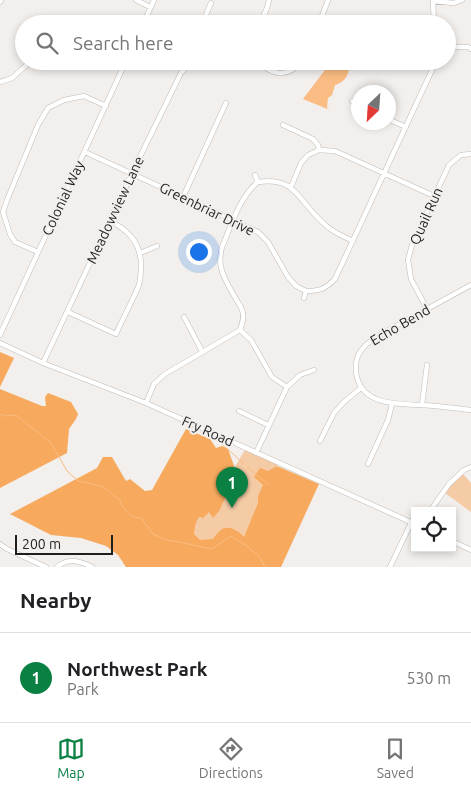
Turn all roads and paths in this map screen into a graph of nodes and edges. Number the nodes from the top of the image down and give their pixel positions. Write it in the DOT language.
graph roads {
  1 [pos="136,0"];
  2 [pos="154,0"];
  3 [pos="269,0"];
  4 [pos="328,0"];
  5 [pos="462,0"];
  6 [pos="433,1"];
  7 [pos="211,3"];
  8 [pos="150,7"];
  9 [pos="147,15"];
  10 [pos="206,15"];
  11 [pos="264,15"];
  12 [pos="322,15"];
  13 [pos="434,15"];
  14 [pos="456,47"];
  15 [pos="471,49"];
  16 [pos="21,70"];
  17 [pos="122,70"];
  18 [pos="184,70"];
  19 [pos="269,70"];
  20 [pos="293,70"];
  21 [pos="432,70"];
  22 [pos="0,82"];
  23 [pos="226,103"];
  24 [pos="106,106"];
  25 [pos="396,123"];
  26 [pos="283,126"];
  27 [pos="406,127"];
  28 [pos="319,150"];
  29 [pos="85,152"];
  30 [pos="471,154"];
  31 [pos="132,173"];
  32 [pos="384,174"];
  33 [pos="255,176"];
  34 [pos="258,182"];
  35 [pos="291,187"];
  36 [pos="434,196"];
  37 [pos="183,197"];
  38 [pos="234,220"];
  39 [pos="110,221"];
  40 [pos="353,241"];
  41 [pos="157,246"];
  42 [pos="38,252"];
  43 [pos="140,253"];
  44 [pos="471,285"];
  45 [pos="306,291"];
  46 [pos="304,298"];
  47 [pos="427,309"];
  48 [pos="68,312"];
  49 [pos="184,317"];
  50 [pos="240,330"];
  51 [pos="0,335"];
  52 [pos="0,343"];
  53 [pos="202,351"];
  54 [pos="43,363"];
  55 [pos="427,365"];
  56 [pos="314,370"];
  57 [pos="287,387"];
  58 [pos="361,388"];
  59 [pos="146,402"];
  60 [pos="392,404"];
  61 [pos="422,405"];
  62 [pos="471,410"];
  63 [pos="239,411"];
  64 [pos="268,425"];
  65 [pos="320,441"];
  66 [pos="256,453"];
  67 [pos="368,464"];
  68 [pos="471,466"];
  69 [pos="433,507"];
  70 [pos="411,523"];
  71 [pos="411,528"];
  72 [pos="456,543"];
  73 [pos="0,544"];
  74 [pos="471,550"];
  75 [pos="38,565"];
  76 [pos="46,567"];
  77 [pos="57,567"];
  78 [pos="92,567"];
  79 [pos="390,567"];
  1 -- 8 [label="street"];
  2 -- 8 [label="street"];
  3 -- 11 [label="street"];
  4 -- 12 [label="street"];
  5 -- 6 [label="street"];
  6 -- 13 [label="street"];
  7 -- 10 [label="street"];
  8 -- 9 [label="street"];
  14 -- 15 [label="street"];
  16 -- 22 [label="street"];
  17 -- 24 [label="street, Colonial Way"];
  18 -- 31 [label="street, Meadowview Lane"];
  19 -- 20 [label="street"];
  21 -- 27 [label="street"];
  23 -- 37 [label="street"];
  24 -- 29 [label="street, Colonial Way"];
  24 -- 42 [label="street"];
  25 -- 27 [label="street"];
  26 -- 28 [label="street"];
  27 -- 32 [label="street"];
  28 -- 32 [label="street"];
  28 -- 35 [label="street"];
  29 -- 31 [label="street, Greenbriar Drive"];
  29 -- 42 [label="street, Colonial Way"];
  30 -- 36 [label="street, Quail Run"];
  31 -- 37 [label="street, Greenbriar Drive"];
  31 -- 39 [label="street, Meadowview Lane"];
  32 -- 36 [label="street"];
  32 -- 40 [label="street"];
  33 -- 34 [label="street"];
  34 -- 35 [label="street"];
  34 -- 38 [label="street"];
  35 -- 40 [label="street"];
  36 -- 47 [label="street, Quail Run"];
  37 -- 38 [label="street, Greenbriar Drive"];
  38 -- 45 [label="street, Greenbriar Drive"];
  38 -- 50 [label="street"];
  39 -- 43 [label="street"];
  39 -- 48 [label="street, Meadowview Lane"];
  40 -- 45 [label="street"];
  41 -- 43 [label="street"];
  42 -- 51 [label="street, Colonial Way"];
  43 -- 48 [label="street"];
  44 -- 47 [label="street, Echo Bend"];
  45 -- 46 [label="street"];
  47 -- 58 [label="street, Echo Bend"];
  48 -- 54 [label="street, Meadowview Lane"];
  49 -- 53 [label="street"];
  50 -- 53 [label="street"];
  50 -- 57 [label="street"];
  52 -- 54 [label="street, Fry Road"];
  53 -- 59 [label="street"];
  54 -- 59 [label="street, Fry Road"];
  55 -- 61 [label="street"];
  56 -- 57 [label="street"];
  57 -- 64 [label="street"];
  58 -- 60 [label="street"];
  58 -- 65 [label="street"];
  59 -- 66 [label="street, Fry Road"];
  60 -- 61 [label="street"];
  60 -- 67 [label="street"];
  61 -- 62 [label="street"];
  63 -- 64 [label="street"];
  64 -- 66 [label="street"];
  66 -- 70 [label="street, Fry Road"];
  68 -- 69 [label="street"];
  71 -- 79 [label="street"];
  72 -- 74 [label="street"];
  73 -- 75 [label="street"];
  75 -- 76 [label="street"];
  77 -- 78 [label="street"];
}
